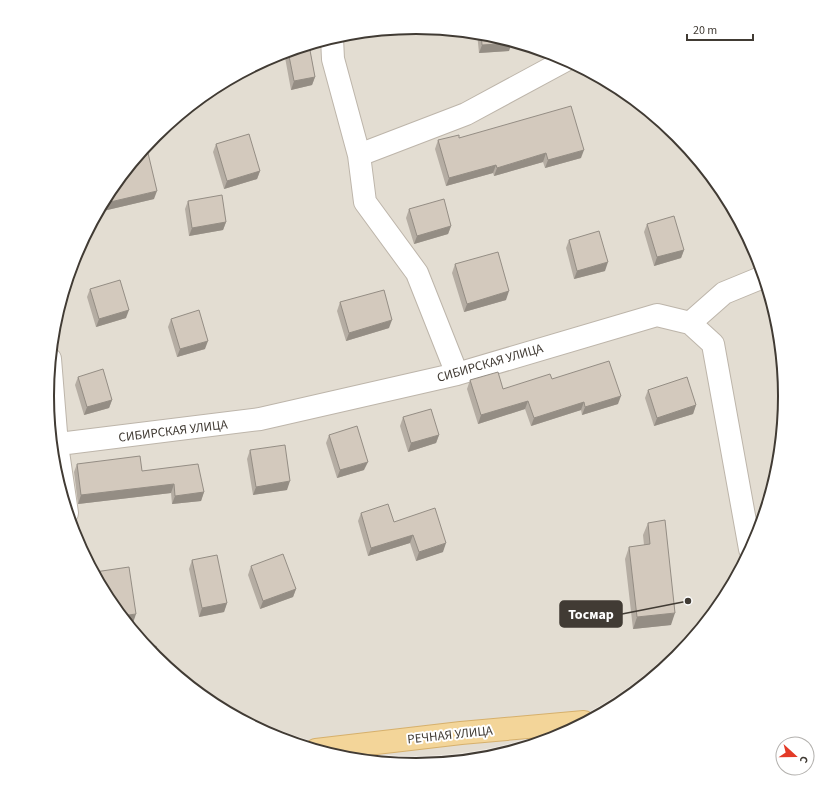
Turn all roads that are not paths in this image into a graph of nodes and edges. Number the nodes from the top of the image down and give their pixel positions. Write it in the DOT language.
graph roads {
  1 [pos="332,44"];
  2 [pos="559,64"];
  3 [pos="359,155"];
  4 [pos="758,279"];
  5 [pos="690,323"];
  6 [pos="457,374"];
  7 [pos="57,445"];
  8 [pos="748,539"];
  9 [pos="571,723"];
  10 [pos="332,748"];
  1 -- 3 [label="street"];
  2 -- 3 [label="street"];
  3 -- 6 [label="street"];
  4 -- 5 [label="street"];
  5 -- 6 [label="street, СИБИРСКАЯ УЛИЦА"];
  5 -- 8 [label="street, СИБИРСКАЯ УЛИЦА"];
  6 -- 7 [label="street, СИБИРСКАЯ УЛИЦА"];
  9 -- 10 [label="main road, РЕЧНАЯ УЛИЦА"];
}
